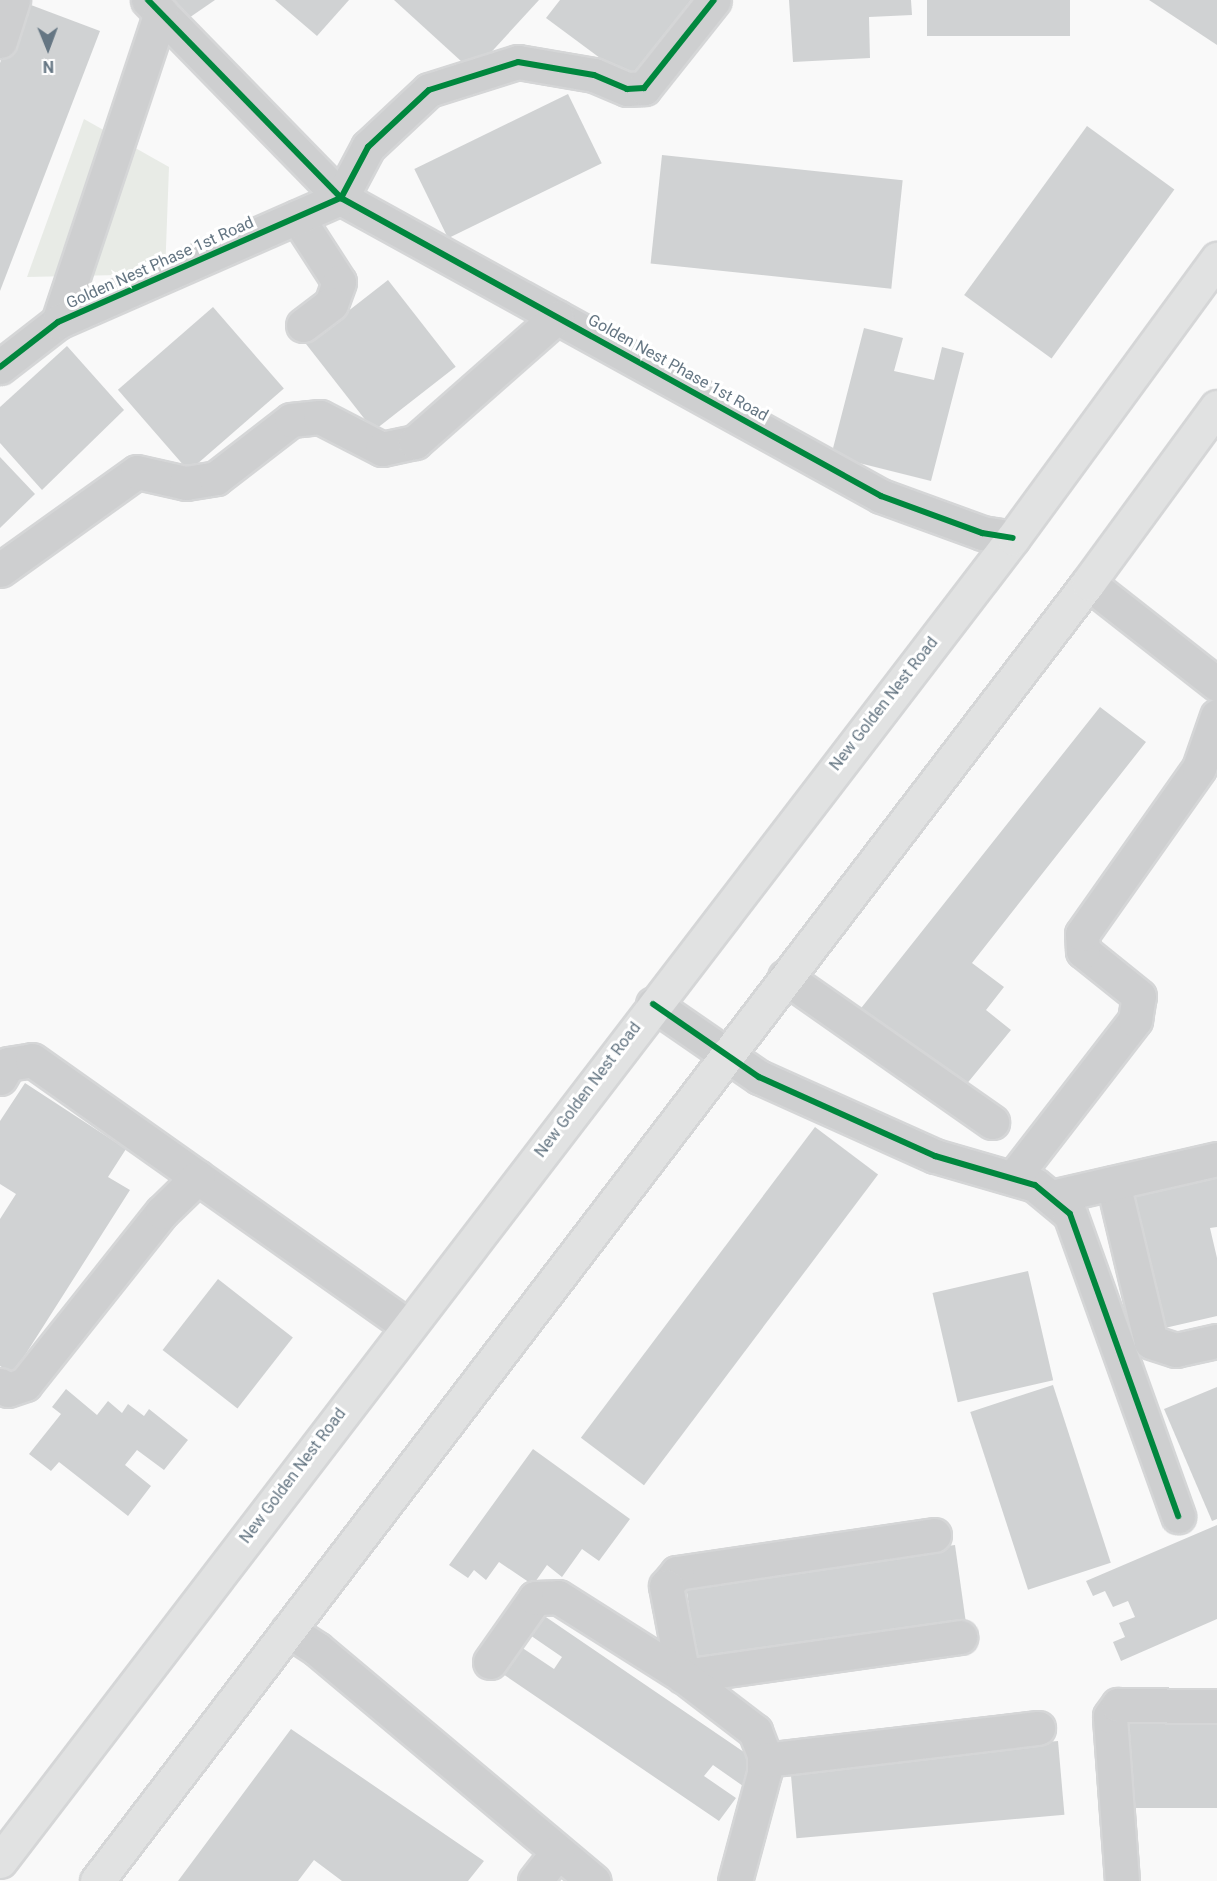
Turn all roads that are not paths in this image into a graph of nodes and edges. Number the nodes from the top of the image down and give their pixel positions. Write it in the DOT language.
graph roads {
  1 [pos="714,0"];
  2 [pos="154,7"];
  3 [pos="341,198"];
  4 [pos="297,217"];
  5 [pos="1217,260"];
  6 [pos="557,317"];
  7 [pos="58,322"];
  8 [pos="303,325"];
  9 [pos="0,368"];
  10 [pos="1217,407"];
  11 [pos="1013,538"];
  12 [pos="0,570"];
  13 [pos="1088,583"];
  14 [pos="1217,684"];
  15 [pos="1217,716"];
  16 [pos="785,977"];
  17 [pos="653,1004"];
  18 [pos="726,1054"];
  19 [pos="0,1078"];
  20 [pos="992,1122"];
  21 [pos="1217,1159"];
  22 [pos="198,1177"];
  23 [pos="1013,1178"];
  24 [pos="1113,1183"];
  25 [pos="1051,1197"];
  26 [pos="408,1326"];
  27 [pos="1217,1341"];
  28 [pos="1217,1351"];
  29 [pos="1126,1371"];
  30 [pos="0,1385"];
  31 [pos="1178,1516"];
  32 [pos="934,1535"];
  33 [pos="288,1630"];
  34 [pos="960,1637"];
  35 [pos="490,1662"];
  36 [pos="683,1676"];
  37 [pos="1217,1706"];
  38 [pos="1038,1728"];
  39 [pos="765,1760"];
  40 [pos="557,1853"];
  41 [pos="0,1861"];
  42 [pos="97,1881"];
  43 [pos="535,1881"];
  44 [pos="593,1881"];
  45 [pos="735,1881"];
  46 [pos="1122,1881"];
  1 -- 3 [label="street"];
  2 -- 3 [label="street, Golden Nest Phase 1st Road"];
  2 -- 7 [label="street, Golden Nest Phase 1st Road"];
  3 -- 4 [label="street, Golden Nest Phase 1st Road"];
  3 -- 6 [label="street, Golden Nest Phase 1st Road"];
  4 -- 7 [label="street, Golden Nest Phase 1st Road"];
  4 -- 8 [label="street"];
  5 -- 11 [label="main road, New Golden Nest Road"];
  6 -- 11 [label="street, Golden Nest Phase 1st Road"];
  6 -- 12 [label="street"];
  7 -- 9 [label="street, Golden Nest Phase 1st Road"];
  10 -- 13 [label="main road"];
  11 -- 17 [label="main road, New Golden Nest Road"];
  13 -- 14 [label="street"];
  13 -- 16 [label="main road"];
  15 -- 23 [label="street"];
  16 -- 18 [label="main road"];
  16 -- 20 [label="street"];
  17 -- 18 [label="street"];
  17 -- 26 [label="main road, New Golden Nest Road"];
  18 -- 23 [label="street"];
  18 -- 33 [label="main road"];
  19 -- 22 [label="street"];
  21 -- 24 [label="street"];
  22 -- 26 [label="street"];
  22 -- 30 [label="street"];
  23 -- 25 [label="street"];
  24 -- 25 [label="street"];
  24 -- 27 [label="street"];
  25 -- 29 [label="street"];
  26 -- 41 [label="main road, New Golden Nest Road"];
  28 -- 29 [label="street"];
  29 -- 31 [label="street"];
  32 -- 36 [label="street"];
  33 -- 40 [label="street"];
  33 -- 42 [label="main road"];
  34 -- 36 [label="street"];
  35 -- 36 [label="street"];
  36 -- 39 [label="street"];
  37 -- 46 [label="street"];
  38 -- 39 [label="street"];
  39 -- 45 [label="street"];
  40 -- 43 [label="street"];
  40 -- 44 [label="street"];
}
